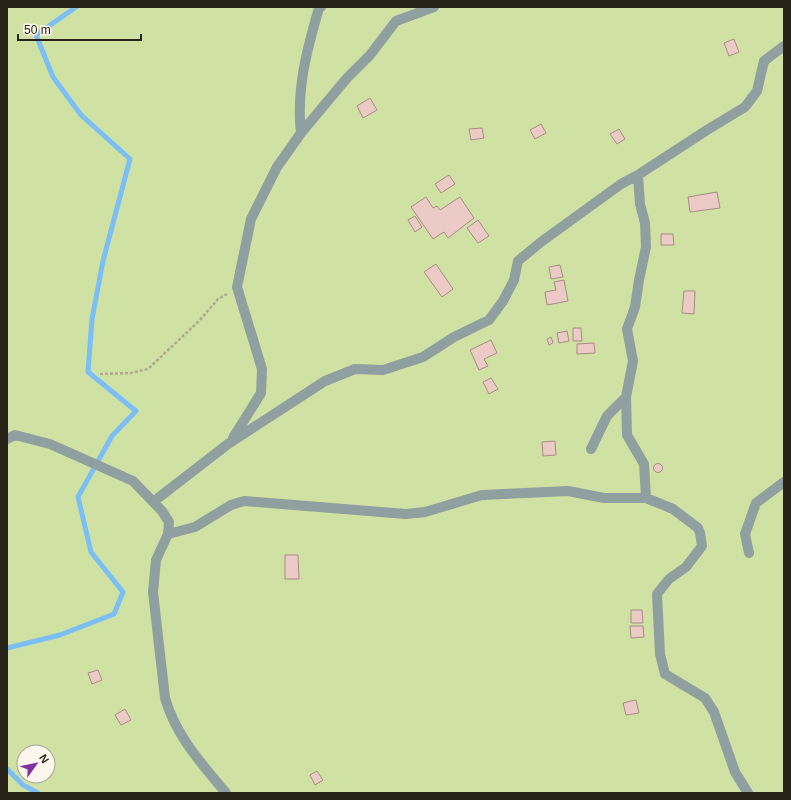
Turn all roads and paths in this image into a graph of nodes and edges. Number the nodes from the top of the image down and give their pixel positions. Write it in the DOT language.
graph roads {
  1 [pos="321,7"];
  2 [pos="434,7"];
  3 [pos="784,46"];
  4 [pos="301,133"];
  5 [pos="638,176"];
  6 [pos="237,288"];
  7 [pos="100,374"];
  8 [pos="626,397"];
  9 [pos="7,439"];
  10 [pos="228,444"];
  11 [pos="591,449"];
  12 [pos="784,482"];
  13 [pos="646,498"];
  14 [pos="153,502"];
  15 [pos="168,534"];
  16 [pos="749,553"];
  17 [pos="226,793"];
  18 [pos="748,793"];
  1 -- 4 [label="street"];
  2 -- 4 [label="street"];
  3 -- 5 [label="street"];
  4 -- 6 [label="street"];
  5 -- 8 [label="street"];
  5 -- 10 [label="street"];
  6 -- 7 [label="path"];
  6 -- 10 [label="street"];
  8 -- 11 [label="street"];
  8 -- 13 [label="street"];
  9 -- 14 [label="street"];
  10 -- 14 [label="street"];
  12 -- 16 [label="street"];
  13 -- 15 [label="street"];
  13 -- 18 [label="street"];
  14 -- 15 [label="street"];
  15 -- 17 [label="street"];
}
